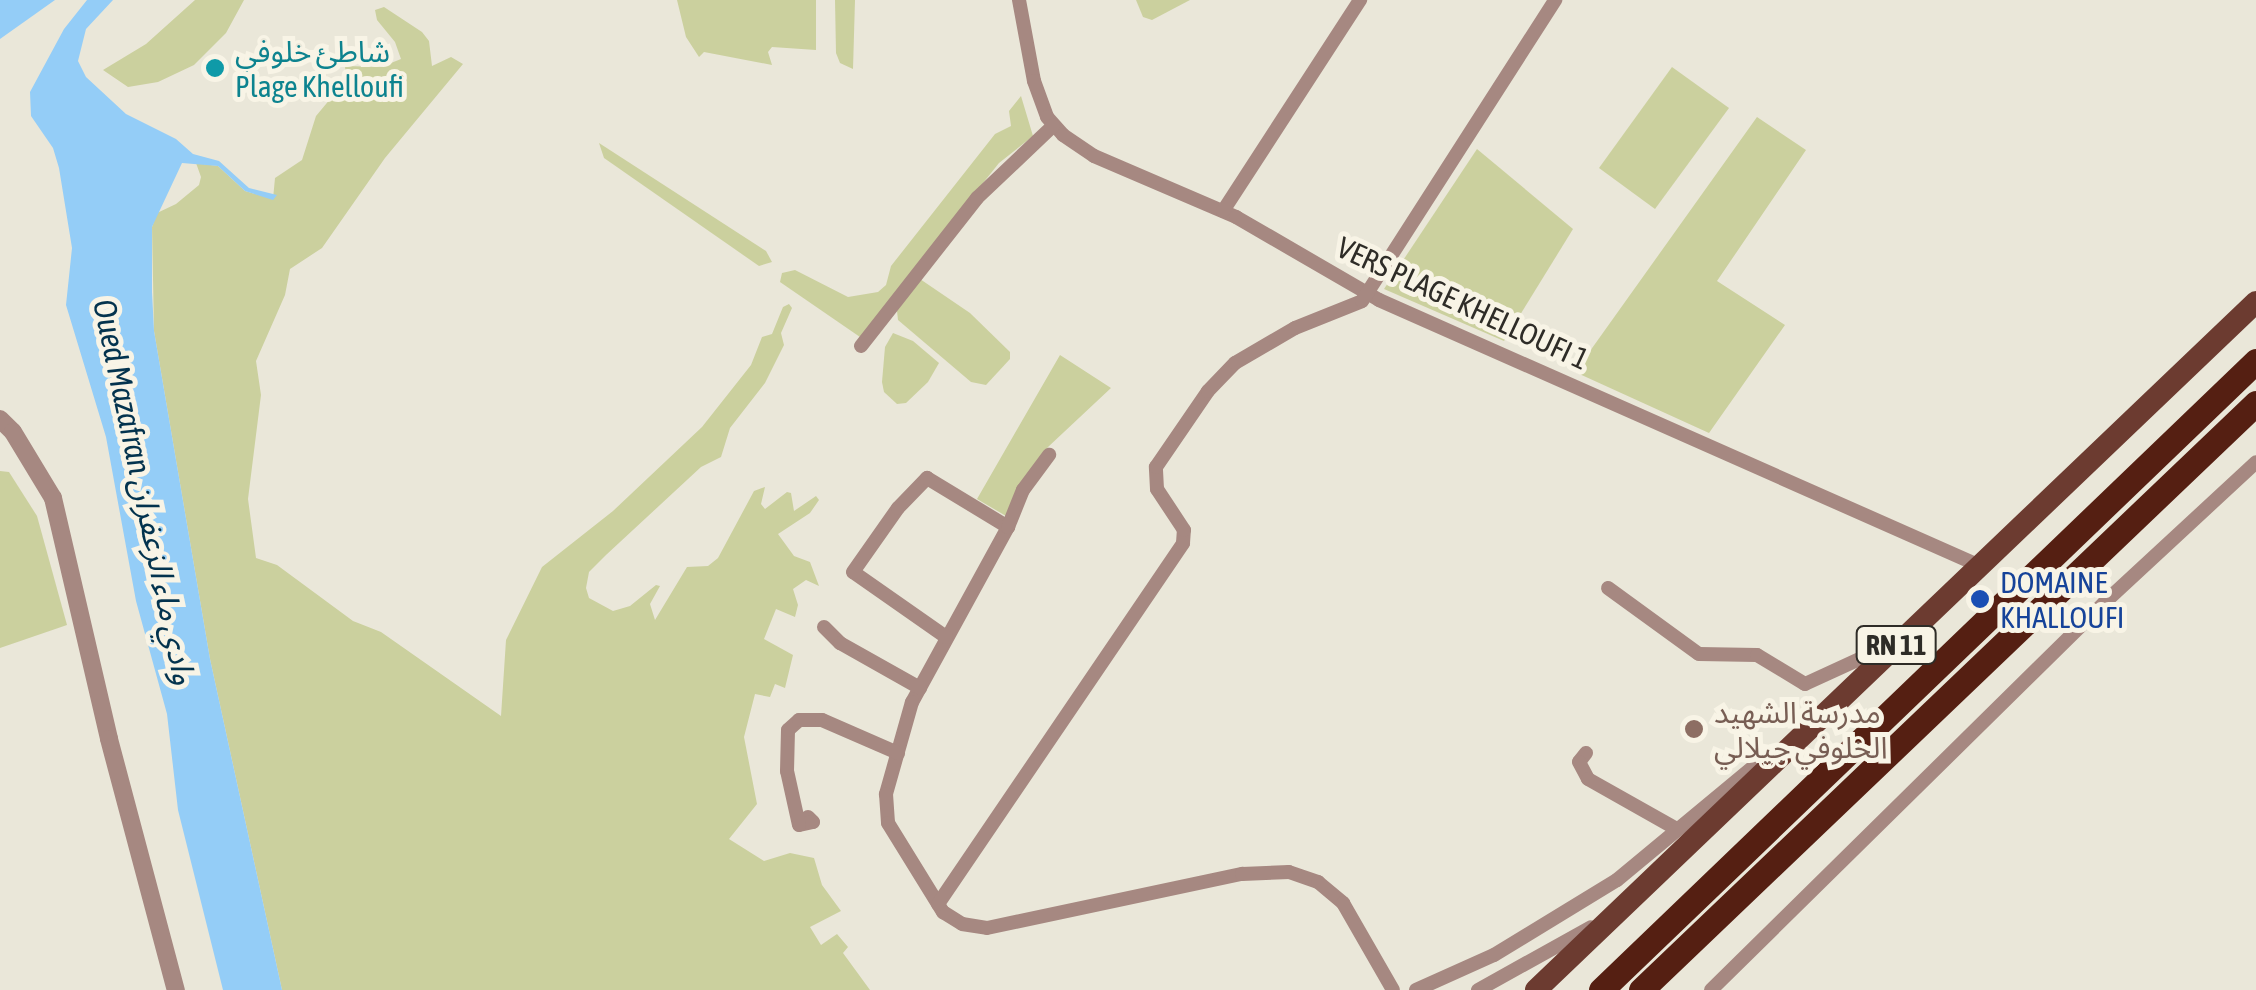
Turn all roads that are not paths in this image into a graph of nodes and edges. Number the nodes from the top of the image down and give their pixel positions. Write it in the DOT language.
graph roads {
  1 [pos="1019,0"];
  2 [pos="1360,0"];
  3 [pos="1555,0"];
  4 [pos="1053,126"];
  5 [pos="1222,211"];
  6 [pos="1366,294"];
  7 [pos="2256,302"];
  8 [pos="861,346"];
  9 [pos="2256,361"];
  10 [pos="2256,403"];
  11 [pos="0,419"];
  12 [pos="2256,424"];
  13 [pos="2210,447"];
  14 [pos="1049,455"];
  15 [pos="2256,462"];
  16 [pos="1008,527"];
  17 [pos="1980,566"];
  18 [pos="1608,588"];
  19 [pos="824,627"];
  20 [pos="946,637"];
  21 [pos="1900,641"];
  22 [pos="920,688"];
  23 [pos="1828,709"];
  24 [pos="898,753"];
  25 [pos="1586,753"];
  26 [pos="808,816"];
  27 [pos="1674,828"];
  28 [pos="938,904"];
  29 [pos="1622,908"];
  30 [pos="1553,919"];
  31 [pos="1540,958"];
  32 [pos="176,990"];
  33 [pos="1393,990"];
  34 [pos="1416,990"];
  35 [pos="1478,990"];
  36 [pos="1536,990"];
  37 [pos="1601,990"];
  38 [pos="1641,990"];
  39 [pos="1711,990"];
  1 -- 4 [label="street"];
  2 -- 5 [label="street"];
  3 -- 6 [label="street"];
  4 -- 5 [label="street, VERS PLAGE KHELLOUFI 1"];
  4 -- 8 [label="street"];
  5 -- 6 [label="street, VERS PLAGE KHELLOUFI 1"];
  6 -- 17 [label="street, VERS PLAGE KHELLOUFI 1"];
  6 -- 28 [label="street"];
  7 -- 17 [label="main road, RN 11"];
  9 -- 37 [label="highway"];
  10 -- 13 [label="highway"];
  11 -- 32 [label="street"];
  12 -- 13 [label="highway"];
  13 -- 38 [label="highway"];
  14 -- 16 [label="street"];
  15 -- 39 [label="street"];
  16 -- 20 [label="street"];
  16 -- 20 [label="street"];
  17 -- 21 [label="main road, RN 11"];
  18 -- 21 [label="street"];
  19 -- 22 [label="street"];
  20 -- 22 [label="street"];
  21 -- 23 [label="main road, RN 11"];
  22 -- 24 [label="street"];
  23 -- 27 [label="street"];
  23 -- 29 [label="main road, RN 11"];
  24 -- 26 [label="street"];
  24 -- 28 [label="street"];
  25 -- 27 [label="street"];
  27 -- 30 [label="street"];
  28 -- 33 [label="street"];
  29 -- 31 [label="street"];
  29 -- 36 [label="main road, RN 11"];
  30 -- 31 [label="street"];
  30 -- 34 [label="street"];
  31 -- 35 [label="street"];
}
